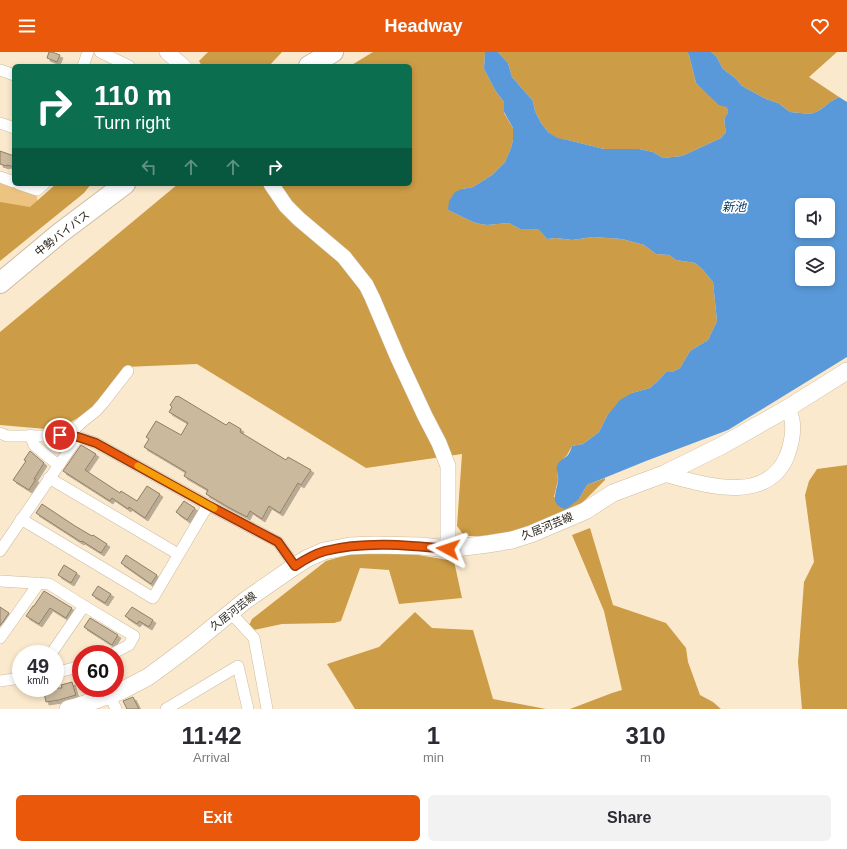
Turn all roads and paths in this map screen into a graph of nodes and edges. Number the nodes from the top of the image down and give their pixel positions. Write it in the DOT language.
graph roads {
  1 [pos="88,52"];
  2 [pos="100,52"];
  3 [pos="168,52"];
  4 [pos="333,52"];
  5 [pos="84,64"];
  6 [pos="125,64"];
  7 [pos="181,64"];
  8 [pos="312,64"];
  9 [pos="0,70"];
  10 [pos="12,74"];
  11 [pos="0,123"];
  12 [pos="12,127"];
  13 [pos="0,177"];
  14 [pos="12,181"];
  15 [pos="25,186"];
  16 [pos="42,186"];
  17 [pos="122,186"];
  18 [pos="272,186"];
  19 [pos="2,282"];
  20 [pos="128,371"];
  21 [pos="847,371"];
  22 [pos="788,408"];
  23 [pos="3,434"];
  24 [pos="30,435"];
  25 [pos="72,436"];
  26 [pos="0,445"];
  27 [pos="58,465"];
  28 [pos="664,474"];
  29 [pos="49,478"];
  30 [pos="208,505"];
  31 [pos="22,519"];
  32 [pos="448,549"];
  33 [pos="0,551"];
  34 [pos="178,554"];
  35 [pos="295,566"];
  36 [pos="0,581"];
  37 [pos="39,583"];
  38 [pos="84,606"];
  39 [pos="230,612"];
  40 [pos="0,638"];
  41 [pos="58,645"];
  42 [pos="124,648"];
  43 [pos="12,679"];
  44 [pos="0,681"];
  45 [pos="124,690"];
  46 [pos="111,697"];
  47 [pos="68,709"];
  48 [pos="166,709"];
  49 [pos="248,709"];
  50 [pos="267,709"];
  1 -- 5 [label="street"];
  2 -- 6 [label="street"];
  3 -- 7 [label="street"];
  4 -- 8 [label="highway"];
  9 -- 10 [label="street"];
  11 -- 12 [label="street"];
  13 -- 14 [label="street"];
  15 -- 16 [label="street"];
  17 -- 19 [label="highway, 中勢バイパス"];
  18 -- 32 [label="street"];
  20 -- 25 [label="street"];
  21 -- 22 [label="main road, 久居河芸線"];
  22 -- 28 [label="main road, 久居河芸線"];
  22 -- 28 [label="street"];
  23 -- 24 [label="street"];
  23 -- 26 [label="street"];
  24 -- 25 [label="street"];
  24 -- 27 [label="street"];
  25 -- 27 [label="street"];
  25 -- 30 [label="street"];
  27 -- 29 [label="street"];
  28 -- 32 [label="main road, 久居河芸線"];
  29 -- 31 [label="street"];
  29 -- 34 [label="street"];
  30 -- 34 [label="street"];
  30 -- 35 [label="street"];
  31 -- 33 [label="street"];
  31 -- 34 [label="street"];
  32 -- 35 [label="main road, 久居河芸線"];
  35 -- 39 [label="main road, 久居河芸線"];
  36 -- 37 [label="street"];
  37 -- 38 [label="street"];
  37 -- 40 [label="street"];
  38 -- 41 [label="street"];
  38 -- 42 [label="street"];
  39 -- 45 [label="main road, 久居河芸線"];
  39 -- 50 [label="street"];
  43 -- 44 [label="street"];
  46 -- 47 [label="main road, 久居河芸線"];
  48 -- 49 [label="street"];
}
